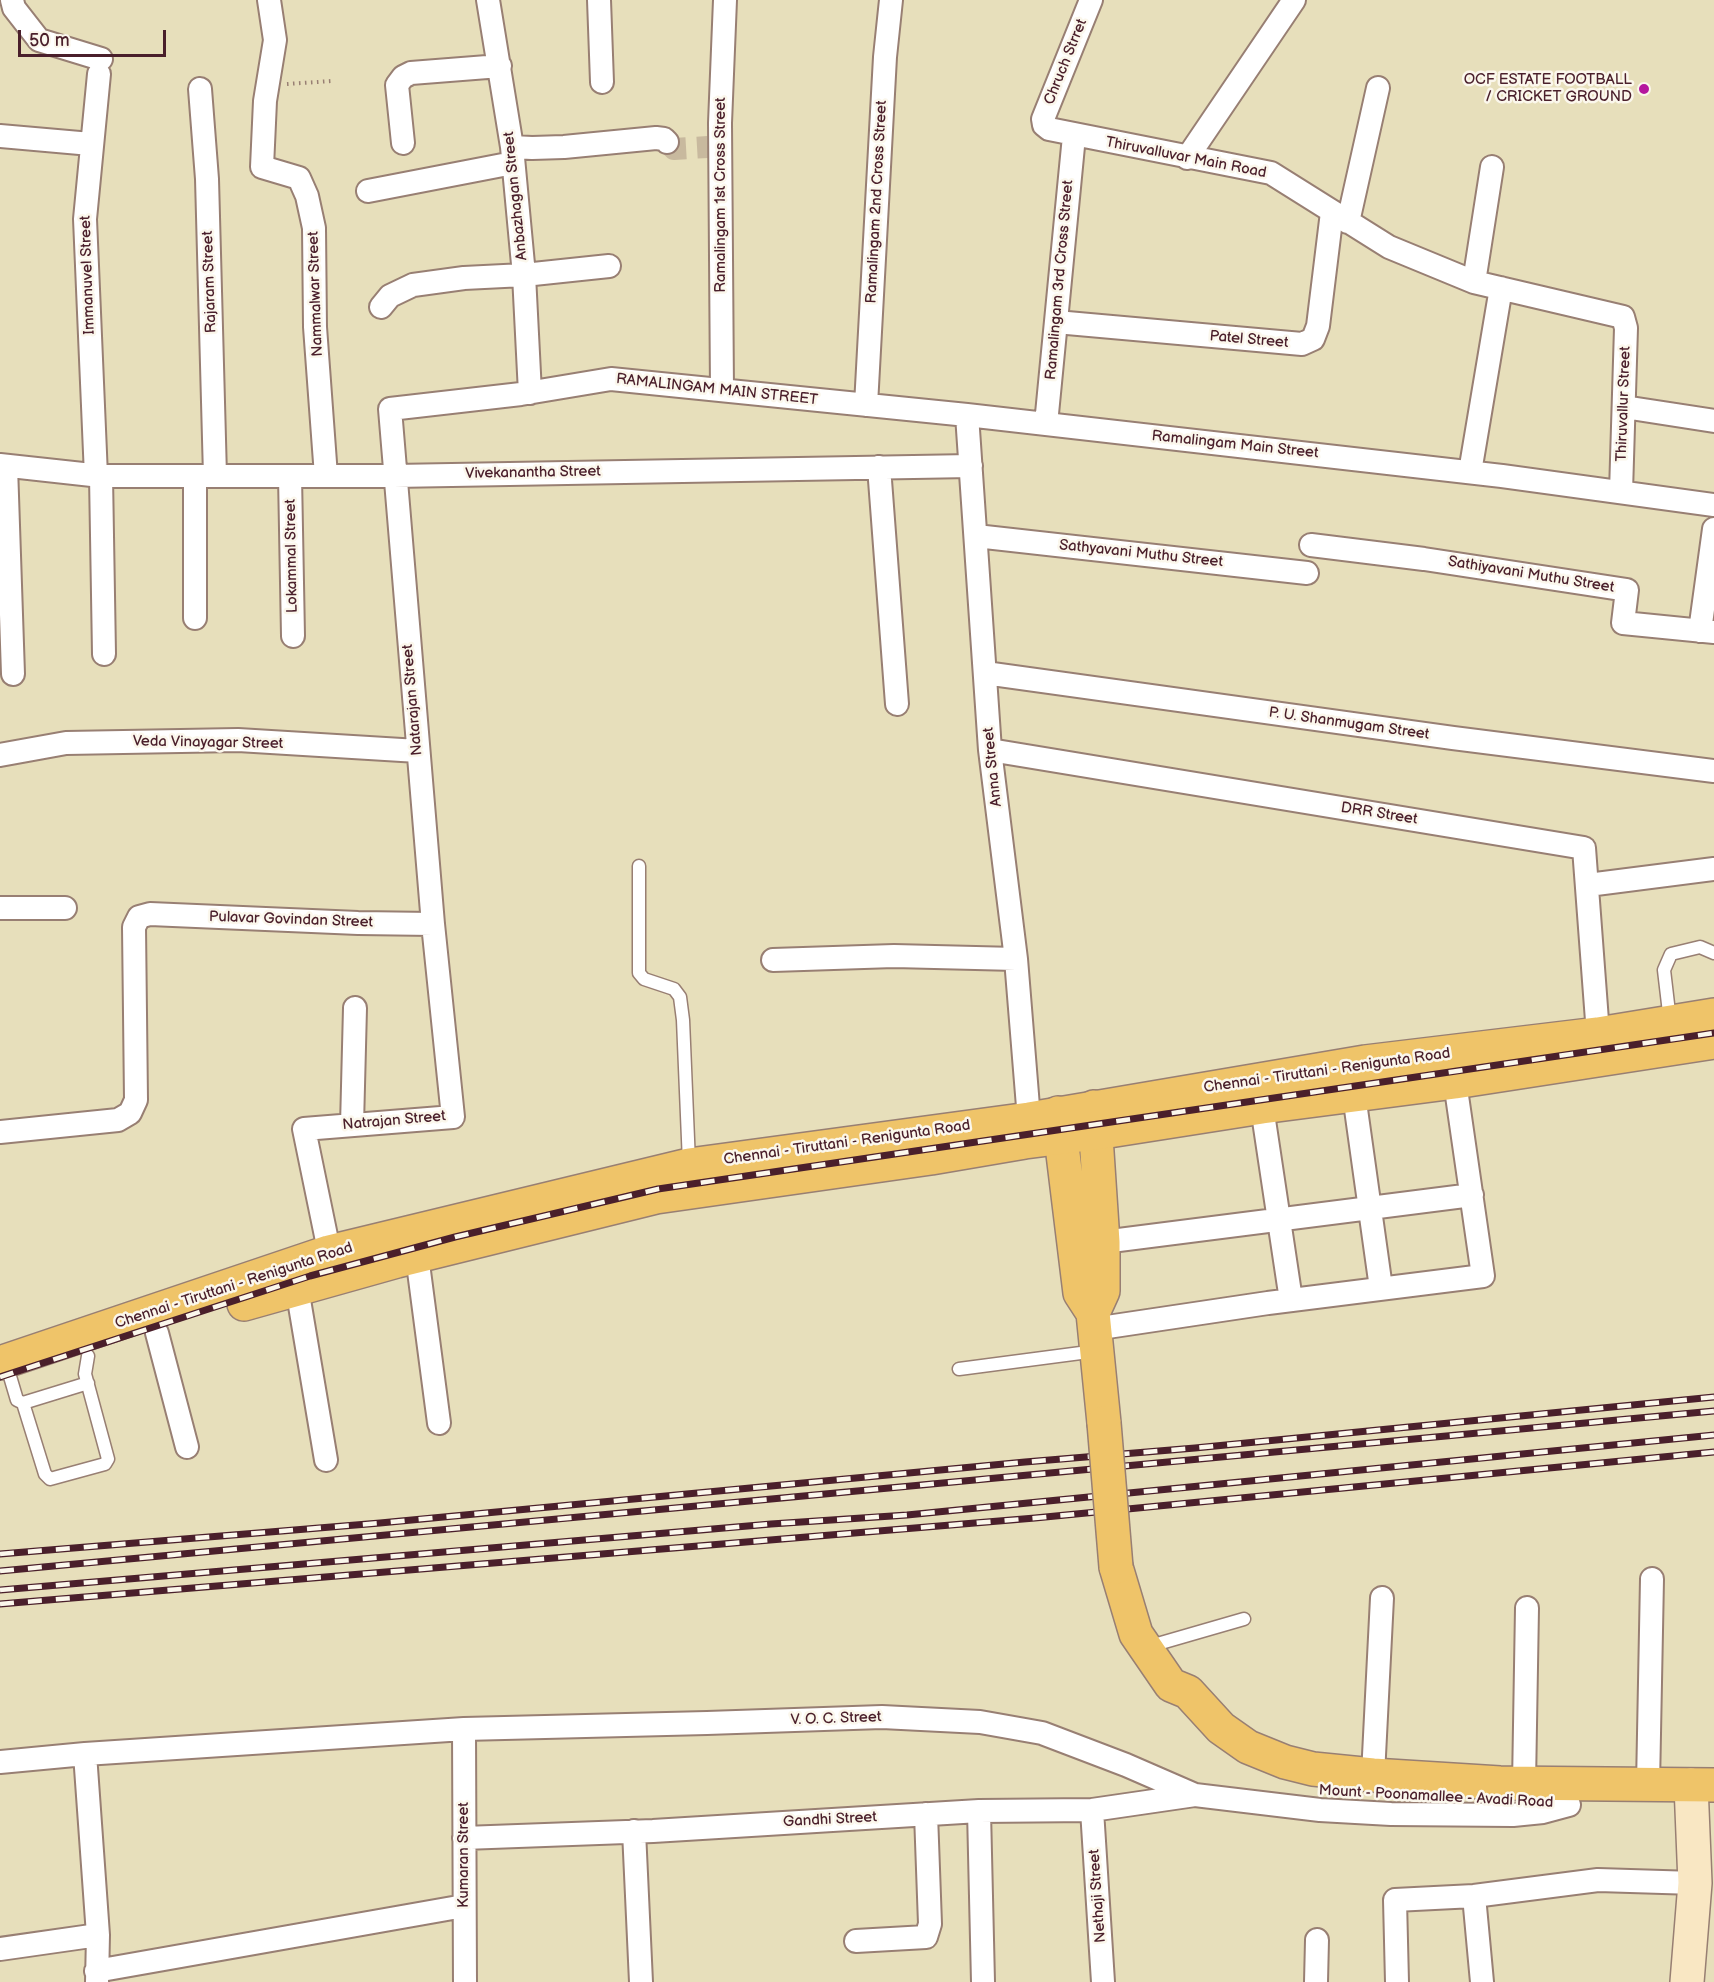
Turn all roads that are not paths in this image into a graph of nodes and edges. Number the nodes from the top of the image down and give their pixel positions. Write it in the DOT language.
graph roads {
  1 [pos="12,0"];
  2 [pos="269,0"];
  3 [pos="488,0"];
  4 [pos="599,0"];
  5 [pos="724,0"];
  6 [pos="891,0"];
  7 [pos="1091,0"];
  8 [pos="1294,0"];
  9 [pos="500,66"];
  10 [pos="602,82"];
  11 [pos="1378,88"];
  12 [pos="200,89"];
  13 [pos="1044,125"];
  14 [pos="0,136"];
  15 [pos="1074,136"];
  16 [pos="667,142"];
  17 [pos="403,143"];
  18 [pos="91,144"];
  19 [pos="513,155"];
  20 [pos="1187,158"];
  21 [pos="1492,167"];
  22 [pos="368,191"];
  23 [pos="1340,217"];
  24 [pos="609,266"];
  25 [pos="524,275"];
  26 [pos="1474,282"];
  27 [pos="1502,288"];
  28 [pos="381,307"];
  29 [pos="1623,317"];
  30 [pos="1056,322"];
  31 [pos="722,390"];
  32 [pos="530,393"];
  33 [pos="866,405"];
  34 [pos="1624,407"];
  35 [pos="968,415"];
  36 [pos="1714,421"];
  37 [pos="1046,424"];
  38 [pos="3,465"];
  39 [pos="971,466"];
  40 [pos="879,467"];
  41 [pos="1470,472"];
  42 [pos="98,476"];
  43 [pos="205,476"];
  44 [pos="290,476"];
  45 [pos="326,476"];
  46 [pos="394,476"];
  47 [pos="1621,492"];
  48 [pos="1714,505"];
  49 [pos="1714,529"];
  50 [pos="976,536"];
  51 [pos="1311,544"];
  52 [pos="1307,573"];
  53 [pos="195,618"];
  54 [pos="1707,632"];
  55 [pos="293,636"];
  56 [pos="104,654"];
  57 [pos="985,673"];
  58 [pos="14,674"];
  59 [pos="897,705"];
  60 [pos="990,750"];
  61 [pos="418,751"];
  62 [pos="0,755"];
  63 [pos="1714,771"];
  64 [pos="639,866"];
  65 [pos="1714,869"];
  66 [pos="1588,885"];
  67 [pos="0,908"];
  68 [pos="64,908"];
  69 [pos="433,924"];
  70 [pos="1714,953"];
  71 [pos="1016,959"];
  72 [pos="773,960"];
  73 [pos="355,1008"];
  74 [pos="1714,1015"];
  75 [pos="1671,1022"];
  76 [pos="1598,1034"];
  77 [pos="1714,1042"];
  78 [pos="1455,1082"];
  79 [pos="1294,1088"];
  80 [pos="1354,1095"];
  81 [pos="1262,1107"];
  82 [pos="1095,1120"];
  83 [pos="1050,1123"];
  84 [pos="352,1125"];
  85 [pos="0,1132"];
  86 [pos="689,1178"];
  87 [pos="1472,1195"];
  88 [pos="1371,1208"];
  89 [pos="1278,1220"];
  90 [pos="1103,1242"];
  91 [pos="417,1256"];
  92 [pos="332,1265"];
  93 [pos="297,1288"];
  94 [pos="1382,1288"];
  95 [pos="1291,1300"];
  96 [pos="1095,1331"];
  97 [pos="157,1333"];
  98 [pos="959,1369"];
  99 [pos="88,1370"];
  100 [pos="8,1378"];
  101 [pos="439,1423"];
  102 [pos="187,1447"];
  103 [pos="326,1460"];
  104 [pos="1652,1580"];
  105 [pos="1382,1598"];
  106 [pos="1527,1608"];
  107 [pos="1244,1619"];
  108 [pos="1146,1647"];
  109 [pos="1171,1685"];
  110 [pos="464,1729"];
  111 [pos="85,1754"];
  112 [pos="0,1762"];
  113 [pos="1373,1775"];
  114 [pos="1648,1785"];
  115 [pos="1508,1789"];
  116 [pos="1195,1795"];
  117 [pos="1703,1795"];
  118 [pos="1569,1804"];
  119 [pos="1092,1810"];
  120 [pos="980,1811"];
  121 [pos="926,1814"];
  122 [pos="634,1831"];
  123 [pos="464,1838"];
  124 [pos="1695,1883"];
  125 [pos="1474,1896"];
  126 [pos="464,1906"];
  127 [pos="98,1935"];
  128 [pos="1317,1940"];
  129 [pos="856,1941"];
  130 [pos="0,1949"];
  131 [pos="96,1976"];
  132 [pos="465,1982"];
  133 [pos="641,1982"];
  134 [pos="983,1982"];
  135 [pos="1103,1982"];
  136 [pos="1316,1982"];
  137 [pos="1397,1982"];
  138 [pos="1482,1982"];
  139 [pos="1687,1982"];
  1 -- 18 [label="street, Immanuvel Street"];
  2 -- 45 [label="street, Nammalwar Street"];
  3 -- 9 [label="street, Anbazhagan Street"];
  4 -- 10 [label="street"];
  5 -- 31 [label="street, Ramalingam 1st Cross Street"];
  6 -- 33 [label="street, Ramalingam 2nd Cross Street"];
  7 -- 13 [label="street, Chruch Strret"];
  8 -- 20 [label="street"];
  9 -- 17 [label="street"];
  9 -- 19 [label="street, Anbazhagan Street"];
  11 -- 23 [label="street, Patel Street"];
  12 -- 43 [label="street, Rajaram Street"];
  13 -- 15 [label="street, Thiruvalluvar Main Road"];
  14 -- 18 [label="street"];
  15 -- 20 [label="street, Thiruvalluvar Main Road"];
  15 -- 30 [label="street, Ramalingam 3rd Cross Street"];
  16 -- 19 [label="street"];
  18 -- 42 [label="street, Immanuvel Street"];
  19 -- 22 [label="street"];
  19 -- 25 [label="street, Anbazhagan Street"];
  20 -- 23 [label="street, Thiruvalluvar Main Road"];
  21 -- 26 [label="street"];
  23 -- 26 [label="street, Thiruvalluvar Main Road"];
  23 -- 30 [label="street, Patel Street"];
  24 -- 25 [label="street"];
  25 -- 28 [label="street"];
  25 -- 32 [label="street, Anbazhagan Street"];
  26 -- 27 [label="street, Thiruvalluvar Main Road"];
  27 -- 29 [label="street, Thiruvalluvar Main Road"];
  27 -- 41 [label="street"];
  29 -- 34 [label="street, Thiruvallur Street"];
  30 -- 37 [label="street, Ramalingam 3rd Cross Street"];
  31 -- 32 [label="street, RAMALINGAM MAIN STREET"];
  31 -- 33 [label="street, RAMALINGAM MAIN STREET"];
  32 -- 46 [label="street, RAMALINGAM MAIN STREET"];
  33 -- 35 [label="street, RAMALINGAM MAIN STREET"];
  34 -- 36 [label="street"];
  34 -- 47 [label="street, Thiruvallur Street"];
  35 -- 37 [label="street, Ramalingam Main Street"];
  35 -- 39 [label="street, Anna Street"];
  37 -- 41 [label="street, Ramalingam Main Street"];
  38 -- 42 [label="street, Vivekanantha Street"];
  38 -- 58 [label="street"];
  39 -- 40 [label="street, Vivekanantha Street"];
  39 -- 50 [label="street, Anna Street"];
  40 -- 46 [label="street, Vivekanantha Street"];
  40 -- 59 [label="street"];
  41 -- 47 [label="street, Ramalingam Main Street"];
  42 -- 43 [label="street, Vivekanantha Street"];
  42 -- 56 [label="street, Immanuvel Street"];
  43 -- 44 [label="street, Vivekanantha Street"];
  43 -- 53 [label="street, Rajaram Street"];
  44 -- 45 [label="street, Vivekanantha Street"];
  44 -- 55 [label="street, Lokammal Street"];
  45 -- 46 [label="street, Vivekanantha Street"];
  46 -- 61 [label="street, Natarajan Street"];
  47 -- 48 [label="street"];
  49 -- 54 [label="street"];
  50 -- 52 [label="street, Sathyavani Muthu Street"];
  50 -- 57 [label="street, Anna Street"];
  51 -- 54 [label="street, Sathiyavani Muthu Street"];
  57 -- 60 [label="street, Anna Street"];
  57 -- 63 [label="street, P. U. Shanmugam Street"];
  60 -- 66 [label="street, DRR Street"];
  60 -- 71 [label="street, Anna Street"];
  61 -- 62 [label="street, Veda Vinayagar Street"];
  61 -- 69 [label="street, Natarajan Street"];
  64 -- 86 [label="lane"];
  65 -- 66 [label="street"];
  66 -- 76 [label="street, DRR Street"];
  67 -- 68 [label="street"];
  69 -- 84 [label="street, Natrajan Street"];
  69 -- 85 [label="street, Pulavar Govindan Street"];
  70 -- 75 [label="lane"];
  71 -- 72 [label="street"];
  71 -- 83 [label="street, Anna Street"];
  73 -- 84 [label="street"];
  74 -- 75 [label="main road, Chennai - Tiruttani - Renigunta Road"];
  75 -- 76 [label="main road, Chennai - Tiruttani - Renigunta Road"];
  76 -- 79 [label="main road, Chennai - Tiruttani - Renigunta Road"];
  77 -- 78 [label="main road, Chennai - Tiruttani - Renigunta Road"];
  78 -- 80 [label="main road, Chennai - Tiruttani - Renigunta Road"];
  78 -- 87 [label="street"];
  79 -- 80 [label="main road, Chennai - Tiruttani - Renigunta Road"];
  79 -- 81 [label="main road, Chennai - Tiruttani - Renigunta Road"];
  79 -- 82 [label="main road, Chennai - Tiruttani - Renigunta Road"];
  80 -- 88 [label="street"];
  81 -- 82 [label="main road, Chennai - Tiruttani - Renigunta Road"];
  81 -- 89 [label="street"];
  82 -- 83 [label="main road, Chennai - Tiruttani - Renigunta Road"];
  82 -- 90 [label="main road"];
  83 -- 86 [label="main road, Chennai - Tiruttani - Renigunta Road"];
  83 -- 96 [label="main road"];
  84 -- 92 [label="street, Natrajan Street"];
  86 -- 91 [label="main road, Chennai - Tiruttani - Renigunta Road"];
  86 -- 92 [label="main road, Chennai - Tiruttani - Renigunta Road"];
  87 -- 88 [label="street"];
  87 -- 94 [label="street"];
  88 -- 89 [label="street"];
  88 -- 94 [label="street"];
  89 -- 90 [label="street"];
  89 -- 95 [label="street"];
  90 -- 96 [label="main road"];
  91 -- 92 [label="main road, Chennai - Tiruttani - Renigunta Road"];
  91 -- 101 [label="street"];
  92 -- 93 [label="main road, Chennai - Tiruttani - Renigunta Road"];
  92 -- 100 [label="main road, Chennai - Tiruttani - Renigunta Road"];
  93 -- 97 [label="main road, Chennai - Tiruttani - Renigunta Road"];
  93 -- 103 [label="street"];
  94 -- 95 [label="street"];
  95 -- 96 [label="street"];
  96 -- 98 [label="lane"];
  96 -- 108 [label="main road, bridge"];
  97 -- 99 [label="main road, Chennai - Tiruttani - Renigunta Road"];
  97 -- 102 [label="street"];
  99 -- 100 [label="main road, Chennai - Tiruttani - Renigunta Road"];
  99 -- 100 [label="lane"];
  104 -- 114 [label="street"];
  105 -- 113 [label="street"];
  106 -- 115 [label="street"];
  107 -- 108 [label="lane"];
  108 -- 109 [label="main road"];
  109 -- 113 [label="main road"];
  109 -- 115 [label="main road, Mount - Poonamallee - Avadi Road"];
  110 -- 111 [label="street, V. O. C. Street"];
  110 -- 116 [label="street, V. O. C. Street"];
  110 -- 123 [label="street, Kumaran Street"];
  111 -- 112 [label="street, V. O. C. Street"];
  111 -- 127 [label="street"];
  113 -- 115 [label="main road"];
  114 -- 115 [label="main road"];
  114 -- 117 [label="main road"];
  115 -- 118 [label="main road, Mount - Poonamallee - Avadi Road"];
  116 -- 118 [label="street"];
  116 -- 119 [label="street, Gandhi Street"];
  117 -- 118 [label="main road, Mount - Poonamallee - Avadi Road"];
  117 -- 124 [label="main road"];
  119 -- 120 [label="street, Gandhi Street"];
  119 -- 135 [label="street, Nethaji Street"];
  120 -- 121 [label="street, Gandhi Street"];
  120 -- 134 [label="street"];
  121 -- 122 [label="street, Gandhi Street"];
  121 -- 129 [label="street"];
  122 -- 123 [label="street, Gandhi Street"];
  122 -- 133 [label="street"];
  123 -- 126 [label="street, Kumaran Street"];
  124 -- 125 [label="street"];
  124 -- 139 [label="main road"];
  125 -- 137 [label="street"];
  125 -- 138 [label="street"];
  126 -- 131 [label="street"];
  126 -- 132 [label="street, Kumaran Street"];
  127 -- 130 [label="street"];
  127 -- 131 [label="street"];
  128 -- 136 [label="street"];
}
